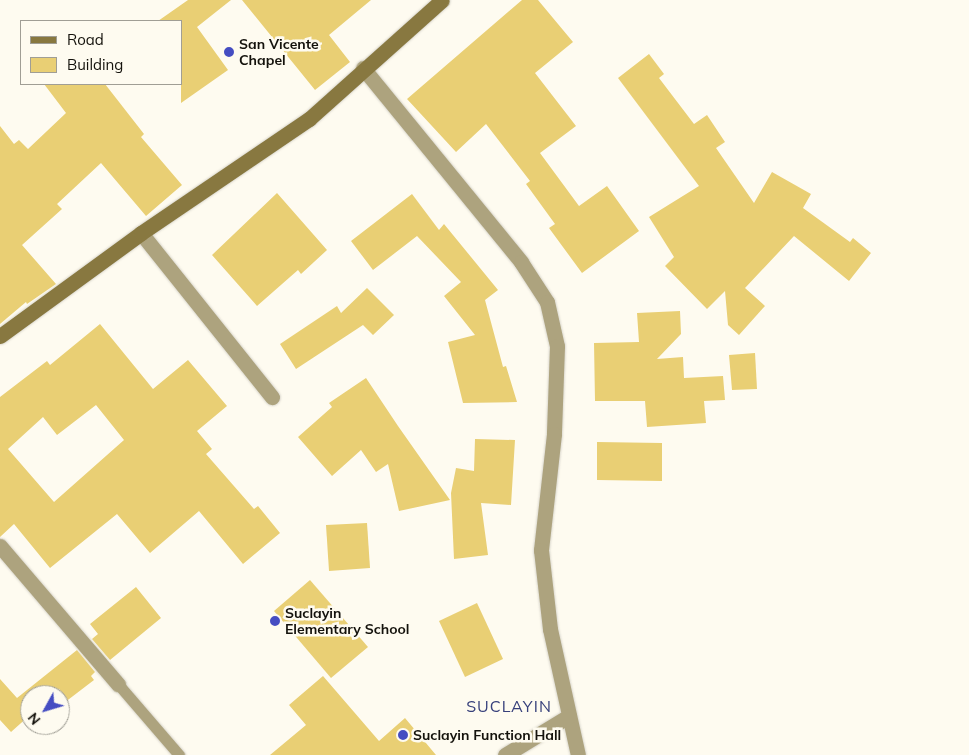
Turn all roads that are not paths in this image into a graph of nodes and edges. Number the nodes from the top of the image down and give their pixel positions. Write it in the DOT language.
graph roads {
  1 [pos="442,0"];
  2 [pos="363,68"];
  3 [pos="141,233"];
  4 [pos="0,336"];
  5 [pos="272,397"];
  6 [pos="0,546"];
  7 [pos="118,684"];
  8 [pos="569,716"];
  9 [pos="178,755"];
  10 [pos="506,755"];
  11 [pos="578,755"];
  1 -- 2 [label="street"];
  2 -- 3 [label="street"];
  2 -- 8 [label="street"];
  3 -- 4 [label="street"];
  3 -- 5 [label="street"];
  6 -- 7 [label="street"];
  7 -- 9 [label="lane"];
  8 -- 10 [label="street"];
  8 -- 11 [label="street"];
}
